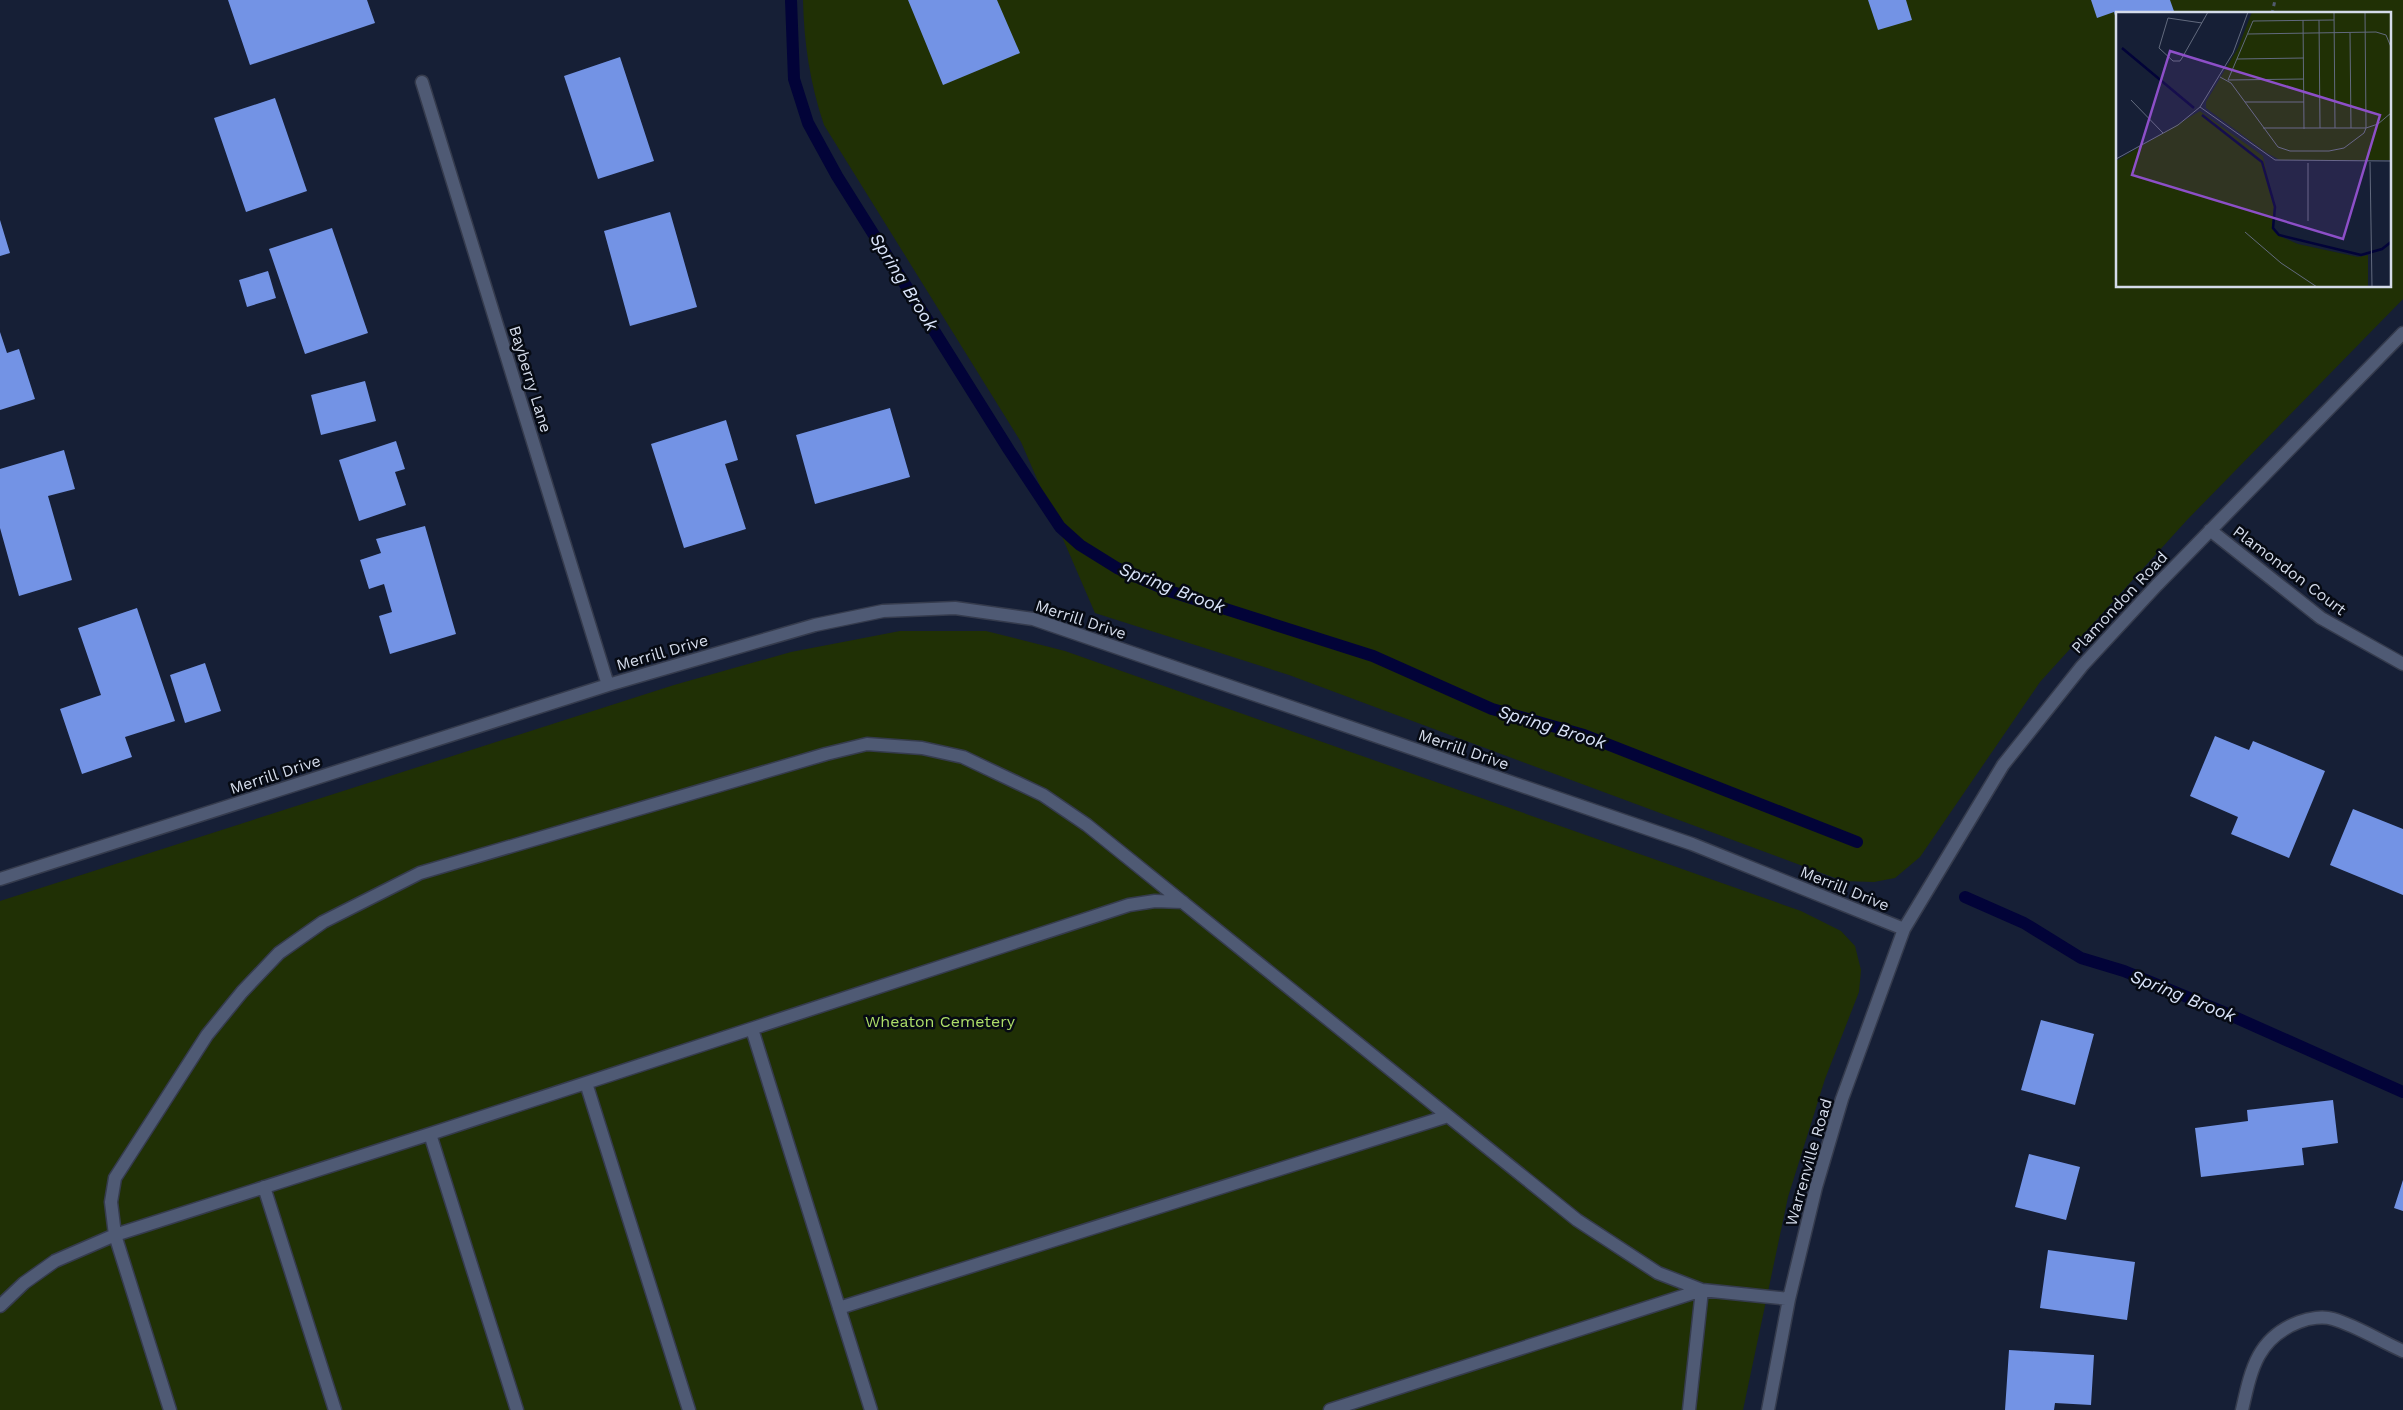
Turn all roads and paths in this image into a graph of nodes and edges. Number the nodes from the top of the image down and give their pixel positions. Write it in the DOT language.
graph roads {
  1 [pos="422,82"];
  2 [pos="2403,332"];
  3 [pos="2210,530"];
  4 [pos="2403,664"];
  5 [pos="608,685"];
  6 [pos="0,879"];
  7 [pos="1183,902"];
  8 [pos="1904,929"];
  9 [pos="752,1029"];
  10 [pos="586,1083"];
  11 [pos="1448,1116"];
  12 [pos="430,1134"];
  13 [pos="264,1187"];
  14 [pos="115,1234"];
  15 [pos="1702,1290"];
  16 [pos="1789,1299"];
  17 [pos="0,1306"];
  18 [pos="839,1308"];
  19 [pos="2403,1351"];
  20 [pos="170,1410"];
  21 [pos="335,1410"];
  22 [pos="517,1410"];
  23 [pos="689,1410"];
  24 [pos="871,1410"];
  25 [pos="1330,1410"];
  26 [pos="1689,1410"];
  27 [pos="1768,1410"];
  28 [pos="2242,1410"];
  1 -- 5 [label="street, Bayberry Lane"];
  2 -- 3 [label="street, Plamondon Road"];
  3 -- 4 [label="street, Plamondon Court"];
  3 -- 8 [label="street, Plamondon Road"];
  5 -- 6 [label="street, Merrill Drive"];
  5 -- 8 [label="street, Merrill Drive"];
  7 -- 9 [label="street"];
  7 -- 11 [label="street"];
  7 -- 14 [label="street"];
  8 -- 16 [label="street, Warrenville Road"];
  9 -- 10 [label="street"];
  9 -- 18 [label="street"];
  10 -- 12 [label="street"];
  10 -- 23 [label="street"];
  11 -- 15 [label="street"];
  11 -- 18 [label="street"];
  12 -- 13 [label="street"];
  12 -- 22 [label="street"];
  13 -- 14 [label="street"];
  13 -- 21 [label="street"];
  14 -- 17 [label="street"];
  14 -- 20 [label="street"];
  15 -- 16 [label="street"];
  15 -- 25 [label="street"];
  15 -- 26 [label="street"];
  16 -- 27 [label="street, Warrenville Road"];
  18 -- 24 [label="street"];
  19 -- 28 [label="street"];
}
